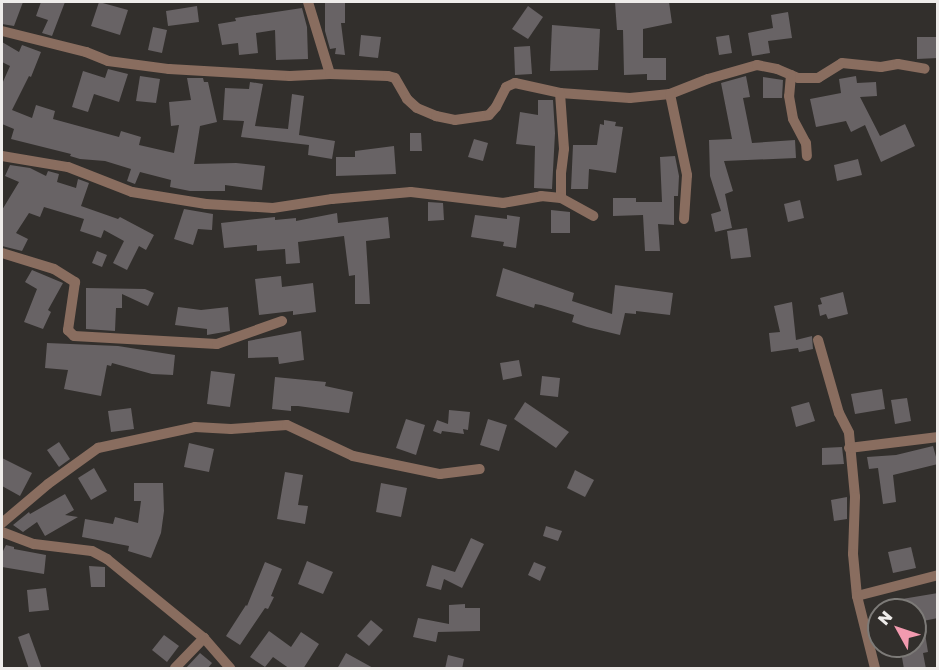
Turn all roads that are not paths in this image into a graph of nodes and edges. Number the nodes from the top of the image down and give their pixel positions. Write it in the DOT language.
graph roads {
  1 [pos="309,2"];
  2 [pos="2,31"];
  3 [pos="926,69"];
  4 [pos="330,74"];
  5 [pos="791,75"];
  6 [pos="560,93"];
  7 [pos="670,94"];
  8 [pos="2,156"];
  9 [pos="807,156"];
  10 [pos="561,198"];
  11 [pos="592,216"];
  12 [pos="684,219"];
  13 [pos="2,253"];
  14 [pos="282,321"];
  15 [pos="818,340"];
  16 [pos="938,437"];
  17 [pos="849,448"];
  18 [pos="480,469"];
  19 [pos="2,523"];
  20 [pos="2,532"];
  21 [pos="938,575"];
  22 [pos="857,596"];
  23 [pos="204,638"];
  24 [pos="175,669"];
  25 [pos="230,669"];
  26 [pos="875,669"];
  1 -- 4 [label="street"];
  2 -- 4 [label="street"];
  3 -- 5 [label="street"];
  4 -- 6 [label="street"];
  5 -- 7 [label="street"];
  5 -- 9 [label="street"];
  6 -- 7 [label="street"];
  6 -- 10 [label="street"];
  7 -- 12 [label="street"];
  8 -- 10 [label="street"];
  10 -- 11 [label="street"];
  13 -- 14 [label="street"];
  15 -- 17 [label="street"];
  16 -- 17 [label="street"];
  17 -- 22 [label="street"];
  18 -- 19 [label="street"];
  20 -- 23 [label="street"];
  21 -- 22 [label="street"];
  22 -- 26 [label="street"];
  23 -- 24 [label="street"];
  23 -- 25 [label="street"];
}
